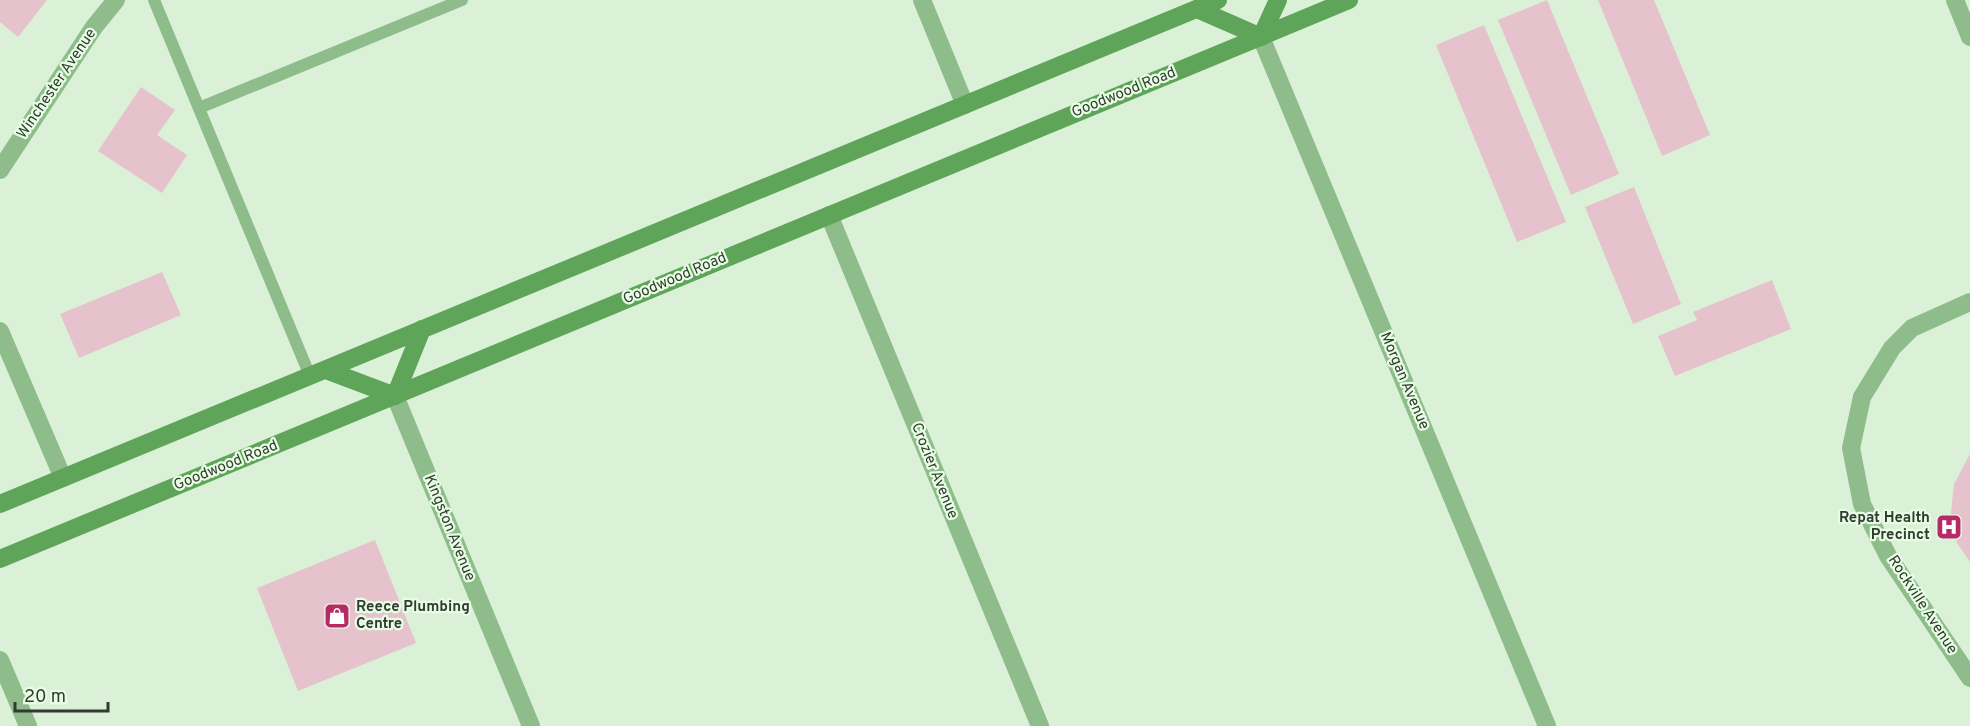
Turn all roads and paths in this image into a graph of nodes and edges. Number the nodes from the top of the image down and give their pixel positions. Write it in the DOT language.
graph roads {
  1 [pos="116,0"];
  2 [pos="154,0"];
  3 [pos="462,0"];
  4 [pos="922,0"];
  5 [pos="1218,0"];
  6 [pos="1278,0"];
  7 [pos="1349,0"];
  8 [pos="1955,0"];
  9 [pos="1197,9"];
  10 [pos="1261,36"];
  11 [pos="1970,37"];
  12 [pos="965,105"];
  13 [pos="199,108"];
  14 [pos="0,170"];
  15 [pos="829,215"];
  16 [pos="1970,302"];
  17 [pos="422,329"];
  18 [pos="0,331"];
  19 [pos="318,373"];
  20 [pos="394,396"];
  21 [pos="63,478"];
  22 [pos="0,504"];
  23 [pos="0,559"];
  24 [pos="0,660"];
  25 [pos="1970,678"];
  26 [pos="27,726"];
  27 [pos="531,726"];
  28 [pos="1040,726"];
  29 [pos="1547,726"];
  1 -- 14 [label="street, Winchester Avenue"];
  2 -- 13 [label="lane"];
  3 -- 13 [label="lane"];
  4 -- 12 [label="street"];
  5 -- 9 [label="main road"];
  6 -- 10 [label="main road"];
  7 -- 10 [label="main road, Goodwood Road"];
  8 -- 11 [label="street"];
  9 -- 10 [label="main road"];
  9 -- 12 [label="main road"];
  10 -- 15 [label="main road, Goodwood Road"];
  10 -- 29 [label="street, Morgan Avenue"];
  12 -- 17 [label="main road"];
  13 -- 19 [label="lane"];
  15 -- 20 [label="main road, Goodwood Road"];
  15 -- 28 [label="street, Crozier Avenue"];
  16 -- 25 [label="street, Rockville Avenue"];
  17 -- 19 [label="main road"];
  17 -- 20 [label="main road"];
  18 -- 21 [label="street"];
  19 -- 20 [label="main road"];
  19 -- 21 [label="main road"];
  20 -- 23 [label="main road, Goodwood Road"];
  20 -- 27 [label="street, Kingston Avenue"];
  21 -- 22 [label="main road"];
  24 -- 26 [label="street"];
}
